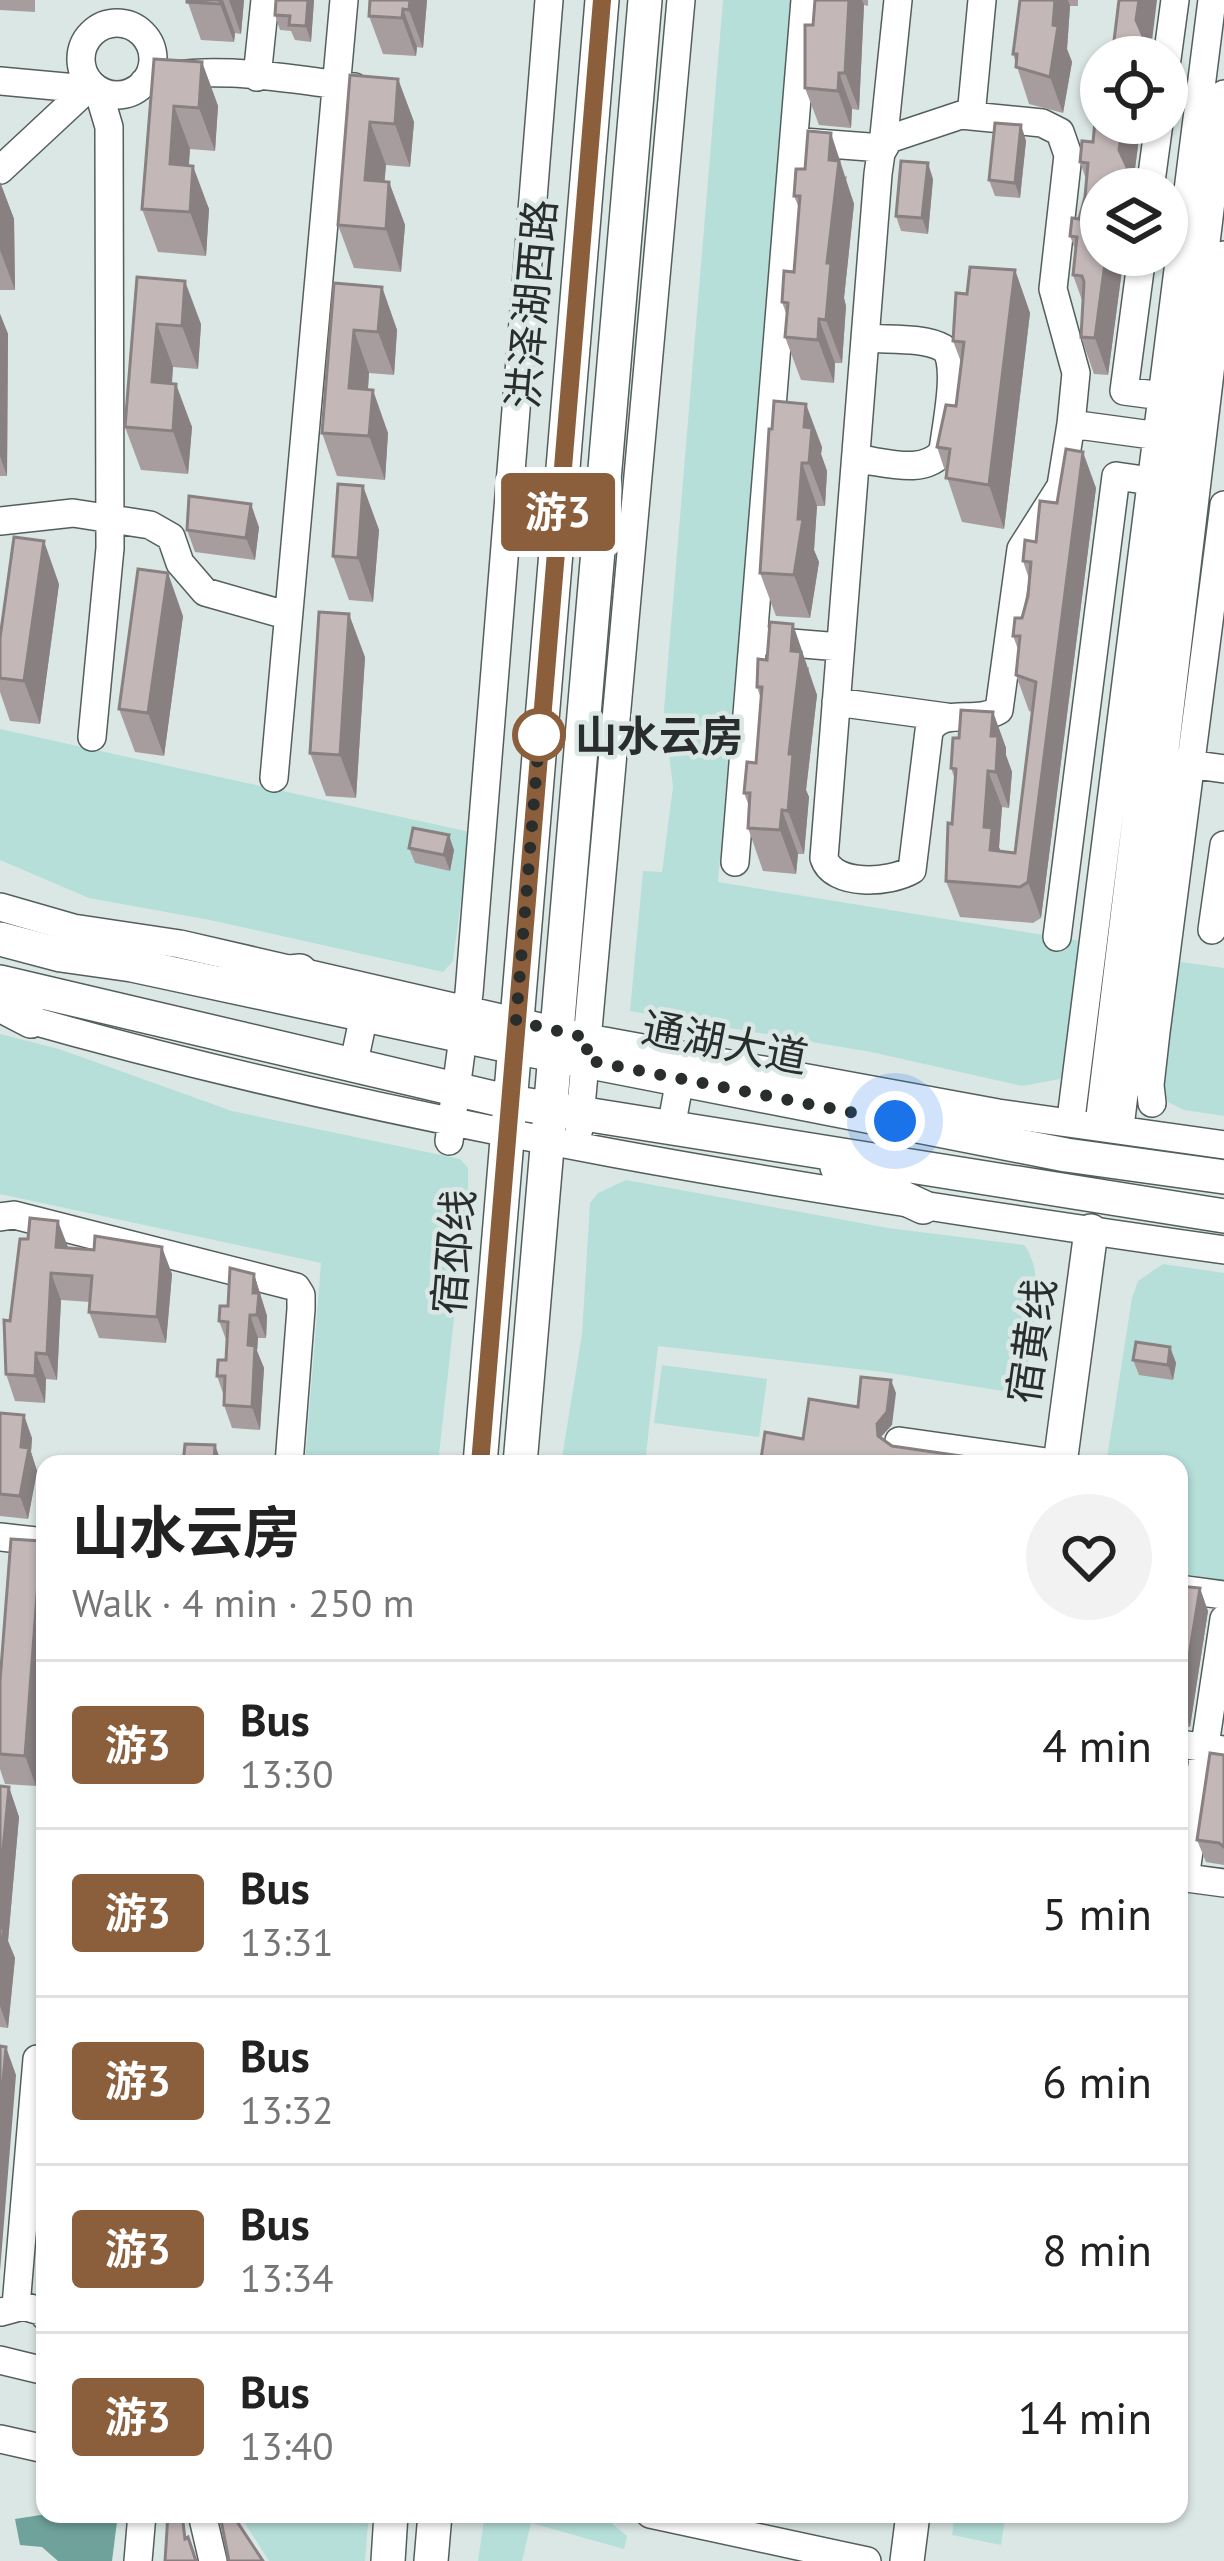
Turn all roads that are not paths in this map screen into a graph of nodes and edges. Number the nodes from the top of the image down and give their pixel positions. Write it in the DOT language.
graph roads {
  1 [pos="265,0"];
  2 [pos="344,0"];
  3 [pos="549,0"];
  4 [pos="645,0"];
  5 [pos="681,0"];
  6 [pos="805,0"];
  7 [pos="898,0"];
  8 [pos="982,0"];
  9 [pos="1174,0"];
  10 [pos="1212,0"];
  11 [pos="602,1"];
  12 [pos="104,13"];
  13 [pos="137,14"];
  14 [pos="1170,36"];
  15 [pos="257,77"];
  16 [pos="0,81"];
  17 [pos="144,82"];
  18 [pos="336,85"];
  19 [pos="368,89"];
  20 [pos="93,90"];
  21 [pos="1224,94"];
  22 [pos="970,116"];
  23 [pos="1213,136"];
  24 [pos="794,141"];
  25 [pos="883,146"];
  26 [pos="0,170"];
  27 [pos="1224,255"];
  28 [pos="1139,276"];
  29 [pos="1221,312"];
  30 [pos="866,338"];
  31 [pos="1162,396"];
  32 [pos="1071,424"];
  33 [pos="1169,438"];
  34 [pos="858,459"];
  35 [pos="1151,481"];
  36 [pos="1224,505"];
  37 [pos="109,517"];
  38 [pos="1,525"];
  39 [pos="286,615"];
  40 [pos="753,640"];
  41 [pos="840,646"];
  42 [pos="836,703"];
  43 [pos="1170,712"];
  44 [pos="946,717"];
  45 [pos="1211,717"];
  46 [pos="92,737"];
  47 [pos="1178,762"];
  48 [pos="1224,769"];
  49 [pos="274,778"];
  50 [pos="1224,845"];
  51 [pos="735,862"];
  52 [pos="0,907"];
  53 [pos="1212,930"];
  54 [pos="1058,937"];
  55 [pos="0,938"];
  56 [pos="300,971"];
  57 [pos="205,981"];
  58 [pos="0,982"];
  59 [pos="10,1013"];
  60 [pos="364,1015"];
  61 [pos="465,1022"];
  62 [pos="515,1034"];
  63 [pos="572,1046"];
  64 [pos="353,1067"];
  65 [pos="680,1079"];
  66 [pos="1152,1103"];
  67 [pos="1098,1115"];
  68 [pos="452,1117"];
  69 [pos="509,1117"];
  70 [pos="671,1128"];
  71 [pos="568,1135"];
  72 [pos="1224,1145"];
  73 [pos="797,1149"];
  74 [pos="1224,1177"];
  75 [pos="923,1207"];
  76 [pos="1094,1214"];
  77 [pos="0,1216"];
  78 [pos="1224,1216"];
  79 [pos="1224,1250"];
  80 [pos="899,1441"];
  81 [pos="290,1455"];
  82 [pos="481,1455"];
  83 [pos="521,1455"];
  84 [pos="971,1455"];
  85 [pos="1061,1455"];
  86 [pos="0,1537"];
  87 [pos="36,1541"];
  88 [pos="1188,1590"];
  89 [pos="1224,1595"];
  90 [pos="1224,1619"];
  91 [pos="1202,1747"];
  92 [pos="1188,1838"];
  93 [pos="1188,1878"];
  94 [pos="1224,1883"];
  95 [pos="0,2056"];
  96 [pos="36,2060"];
  97 [pos="36,2144"];
  98 [pos="26,2312"];
  99 [pos="0,2360"];
  100 [pos="36,2364"];
  101 [pos="0,2439"];
  102 [pos="36,2447"];
  103 [pos="141,2523"];
  104 [pos="203,2523"];
  105 [pos="391,2523"];
  106 [pos="434,2523"];
  107 [pos="706,2523"];
  108 [pos="912,2523"];
  109 [pos="214,2557"];
  110 [pos="138,2561"];
  111 [pos="388,2561"];
  112 [pos="431,2561"];
  113 [pos="867,2561"];
  114 [pos="907,2561"];
  1 -- 15 [label="street"];
  2 -- 18 [label="street"];
  3 -- 61 [label="street"];
  4 -- 63 [label="main road, 洪泽湖西路"];
  5 -- 63 [label="street"];
  6 -- 24 [label="street"];
  7 -- 25 [label="street"];
  8 -- 22 [label="street"];
  9 -- 14 [label="street"];
  10 -- 23 [label="street"];
  11 -- 62 [label="main road, 洪泽湖西路"];
  12 -- 13 [label="street"];
  12 -- 20 [label="street"];
  13 -- 17 [label="street"];
  15 -- 17 [label="street"];
  15 -- 18 [label="street"];
  16 -- 20 [label="street"];
  17 -- 20 [label="street"];
  18 -- 19 [label="street"];
  18 -- 39 [label="street"];
  20 -- 26 [label="street"];
  20 -- 37 [label="street"];
  21 -- 23 [label="street"];
  22 -- 25 [label="street"];
  22 -- 32 [label="street"];
  23 -- 31 [label="street"];
  23 -- 33 [label="street"];
  24 -- 25 [label="street"];
  24 -- 40 [label="street"];
  25 -- 30 [label="street"];
  27 -- 29 [label="street"];
  28 -- 31 [label="street"];
  29 -- 43 [label="street"];
  30 -- 34 [label="street"];
  30 -- 34 [label="street"];
  31 -- 33 [label="street"];
  32 -- 33 [label="street"];
  32 -- 44 [label="street"];
  33 -- 35 [label="street"];
  33 -- 67 [label="street"];
  34 -- 41 [label="street"];
  35 -- 54 [label="street"];
  35 -- 67 [label="street"];
  36 -- 45 [label="street"];
  37 -- 38 [label="street"];
  37 -- 39 [label="street"];
  37 -- 46 [label="street"];
  39 -- 49 [label="street"];
  40 -- 41 [label="street"];
  40 -- 51 [label="street"];
  41 -- 42 [label="street"];
  42 -- 44 [label="street"];
  42 -- 44 [label="street"];
  43 -- 45 [label="street"];
  43 -- 47 [label="street"];
  45 -- 47 [label="street"];
  47 -- 48 [label="street"];
  47 -- 66 [label="street"];
  47 -- 67 [label="street"];
  50 -- 53 [label="street"];
  52 -- 56 [label="street"];
  55 -- 57 [label="main road, 通湖大道"];
  56 -- 57 [label="main road"];
  56 -- 61 [label="street"];
  57 -- 60 [label="main road, 通湖大道"];
  58 -- 64 [label="main road"];
  59 -- 68 [label="street"];
  60 -- 61 [label="main road, 通湖大道"];
  60 -- 64 [label="street"];
  61 -- 62 [label="main road, 通湖大道"];
  61 -- 68 [label="street"];
  62 -- 63 [label="main road, 通湖大道"];
  62 -- 69 [label="main road, 宿邳线"];
  63 -- 65 [label="main road, 通湖大道"];
  63 -- 71 [label="main road, 宿邳线"];
  63 -- 72 [label="street"];
  64 -- 68 [label="main road"];
  65 -- 70 [label="street"];
  65 -- 74 [label="main road, 通湖大道"];
  68 -- 69 [label="main road"];
  69 -- 71 [label="main road"];
  69 -- 82 [label="main road, 宿邳线"];
  70 -- 71 [label="main road"];
  70 -- 73 [label="main road"];
  71 -- 75 [label="street"];
  71 -- 83 [label="main road, 宿邳线"];
  73 -- 75 [label="main road"];
  73 -- 76 [label="main road"];
  75 -- 76 [label="street"];
  76 -- 78 [label="main road"];
  76 -- 79 [label="street"];
  76 -- 85 [label="main road, 宿黄线"];
  77 -- 81 [label="street"];
  80 -- 84 [label="street"];
  86 -- 87 [label="street"];
  88 -- 89 [label="street"];
  90 -- 91 [label="street"];
  91 -- 92 [label="street"];
  93 -- 94 [label="street"];
  95 -- 96 [label="street"];
  97 -- 98 [label="street"];
  99 -- 100 [label="street"];
  101 -- 102 [label="street"];
  103 -- 110 [label="street"];
  104 -- 109 [label="street"];
  105 -- 111 [label="main road"];
  106 -- 112 [label="main road"];
  107 -- 113 [label="street"];
  108 -- 114 [label="main road"];
}
